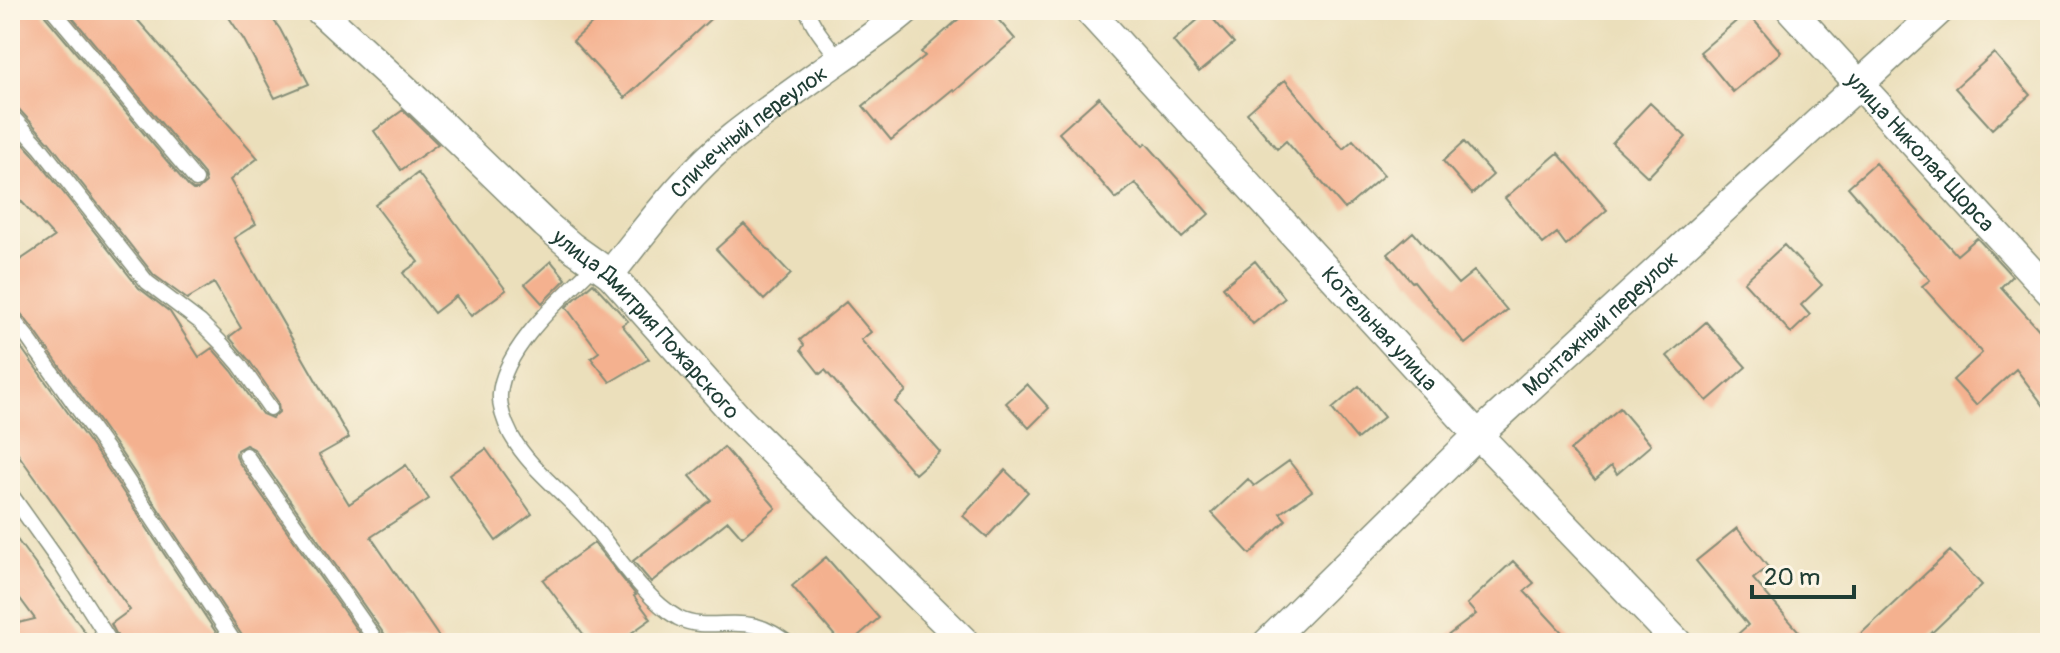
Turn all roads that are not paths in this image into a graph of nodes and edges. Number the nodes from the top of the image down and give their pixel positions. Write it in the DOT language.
graph roads {
  1 [pos="53,10"];
  2 [pos="319,10"];
  3 [pos="807,10"];
  4 [pos="906,10"];
  5 [pos="1088,10"];
  6 [pos="1791,10"];
  7 [pos="1940,10"];
  8 [pos="839,59"];
  9 [pos="1861,84"];
  10 [pos="10,114"];
  11 [pos="196,180"];
  12 [pos="603,269"];
  13 [pos="2050,292"];
  14 [pos="10,316"];
  15 [pos="270,408"];
  16 [pos="1478,435"];
  17 [pos="246,455"];
  18 [pos="10,493"];
  19 [pos="111,643"];
  20 [pos="235,643"];
  21 [pos="378,643"];
  22 [pos="788,643"];
  23 [pos="966,643"];
  24 [pos="1267,643"];
  25 [pos="1678,643"];
  1 -- 11 [label="lane"];
  2 -- 12 [label="street, улица Дмитрия Пожарского"];
  3 -- 8 [label="lane"];
  4 -- 8 [label="street, Спичечный переулок"];
  5 -- 16 [label="street, Котельная улица"];
  6 -- 9 [label="street, улица Николая Щорса"];
  7 -- 9 [label="street, Монтажный переулок"];
  8 -- 12 [label="street, Спичечный переулок"];
  9 -- 13 [label="street, улица Николая Щорса"];
  9 -- 16 [label="street, Монтажный переулок"];
  10 -- 15 [label="lane"];
  12 -- 22 [label="lane"];
  12 -- 23 [label="street, улица Дмитрия Пожарского"];
  14 -- 20 [label="lane"];
  16 -- 24 [label="street, Монтажный переулок"];
  16 -- 25 [label="street, Котельная улица"];
  17 -- 21 [label="lane"];
  18 -- 19 [label="lane"];
}
